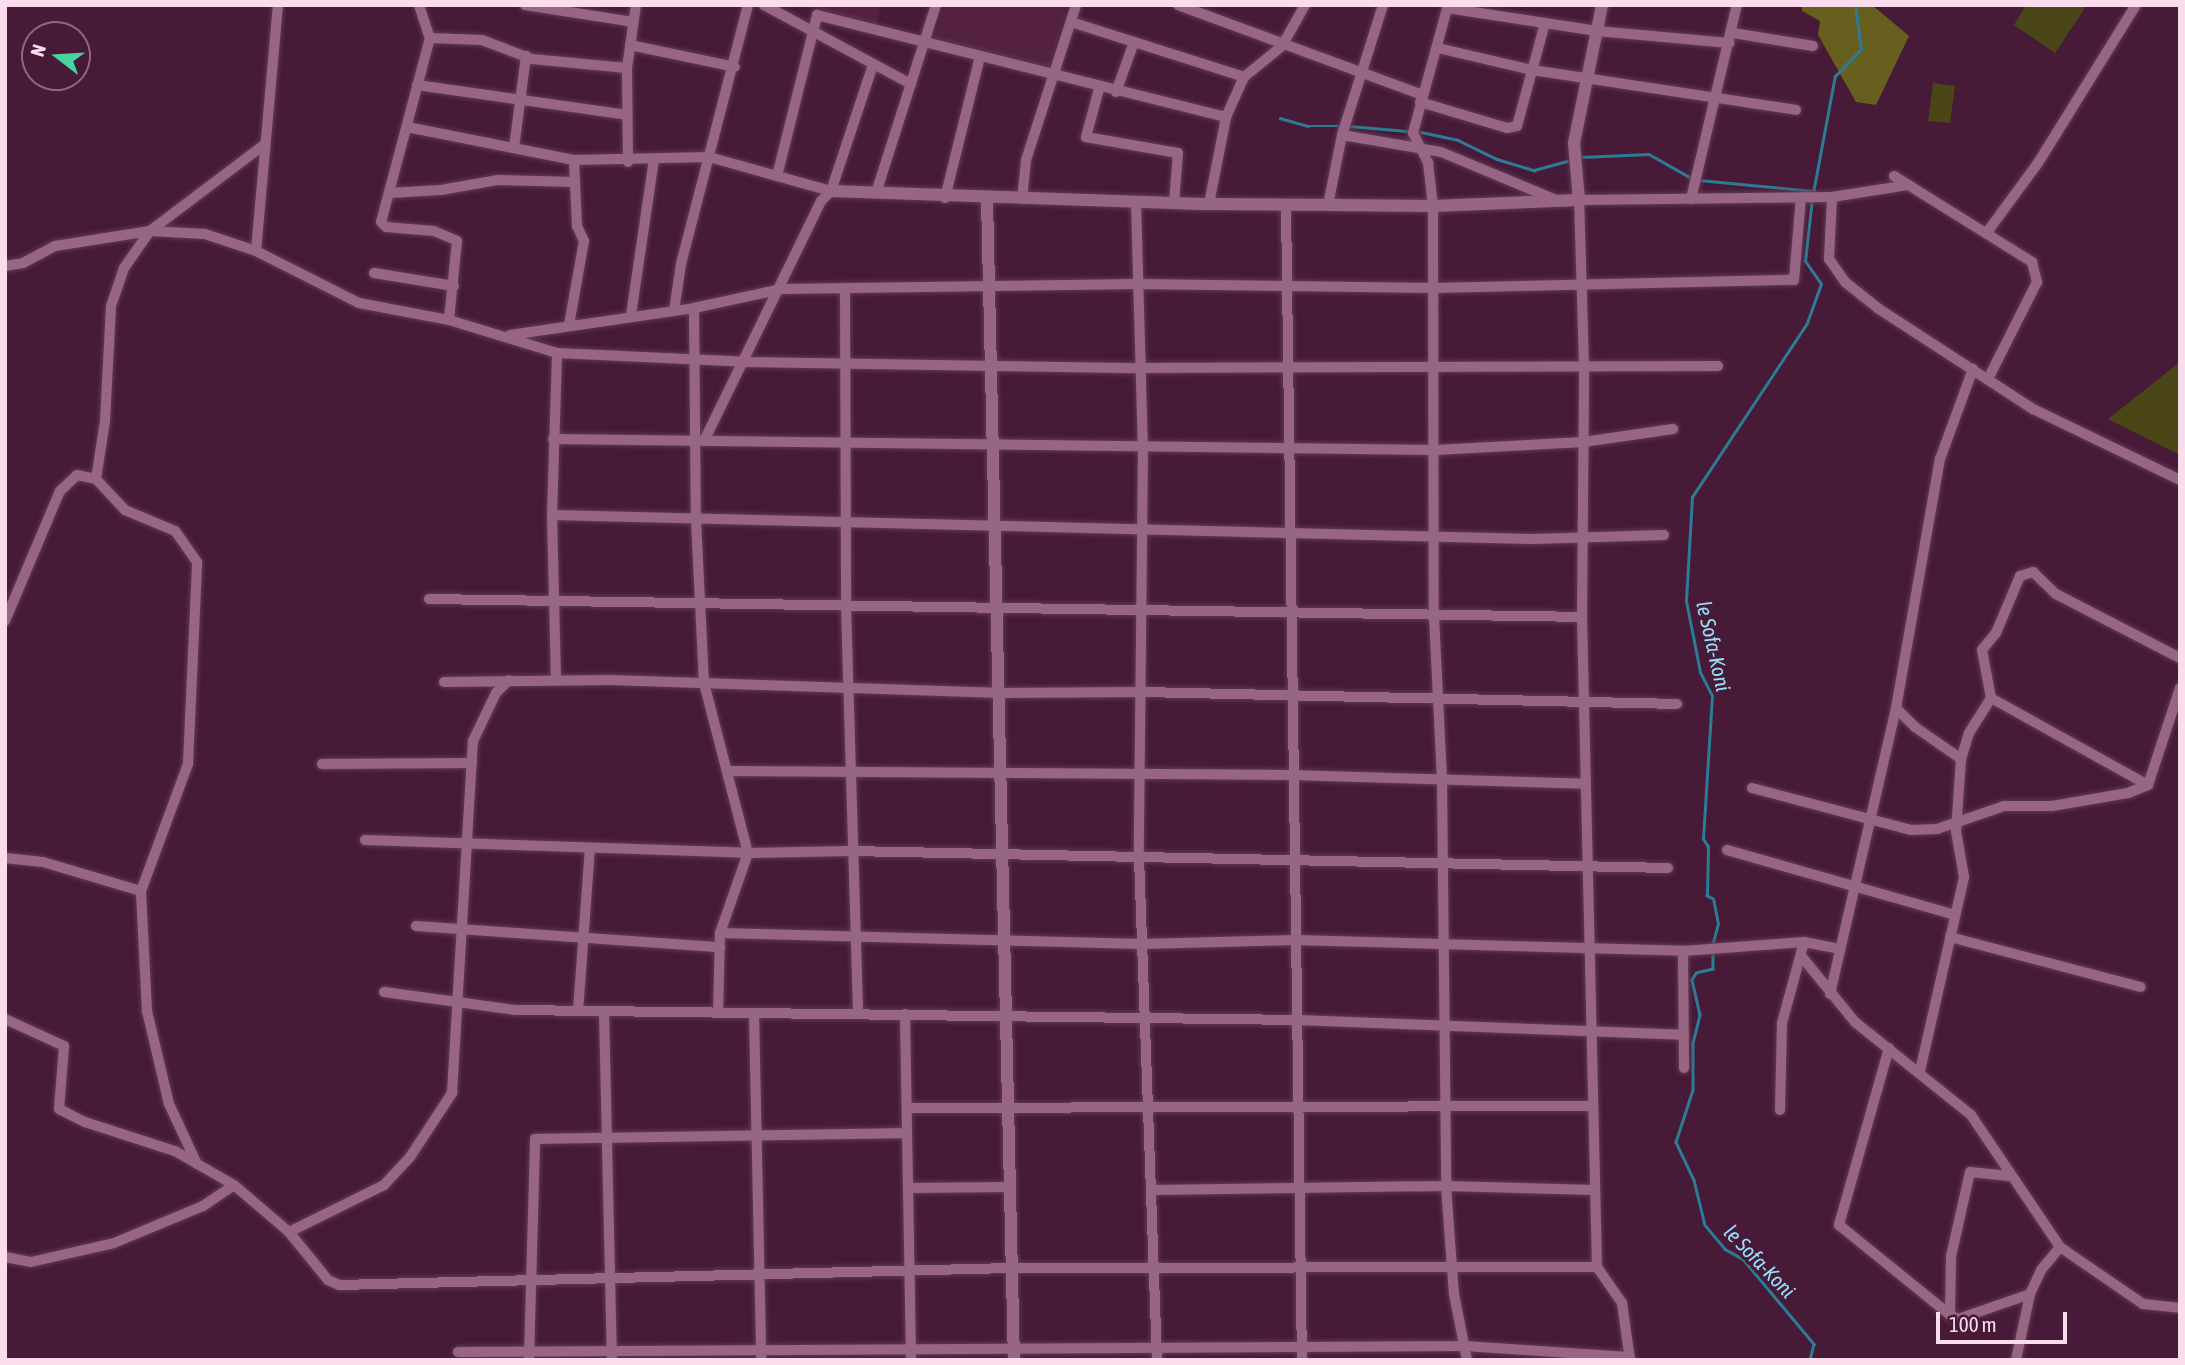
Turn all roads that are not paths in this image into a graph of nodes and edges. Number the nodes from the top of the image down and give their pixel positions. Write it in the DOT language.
graph roads {
  1 [pos="278,5"];
  2 [pos="419,5"];
  3 [pos="525,5"];
  4 [pos="636,5"];
  5 [pos="748,5"];
  6 [pos="764,5"];
  7 [pos="936,5"];
  8 [pos="1076,5"];
  9 [pos="1178,5"];
  10 [pos="1305,5"];
  11 [pos="1383,5"];
  12 [pos="1602,5"];
  13 [pos="1737,5"];
  14 [pos="2136,5"];
  15 [pos="1448,7"];
  16 [pos="633,22"];
  17 [pos="1071,22"];
  18 [pos="1545,23"];
  19 [pos="1597,31"];
  20 [pos="813,33"];
  21 [pos="430,38"];
  22 [pos="1731,38"];
  23 [pos="925,42"];
  24 [pos="1134,42"];
  25 [pos="630,45"];
  26 [pos="1282,46"];
  27 [pos="1813,46"];
  28 [pos="1438,48"];
  29 [pos="526,56"];
  30 [pos="980,57"];
  31 [pos="873,65"];
  32 [pos="735,66"];
  33 [pos="627,68"];
  34 [pos="1532,70"];
  35 [pos="1361,74"];
  36 [pos="1054,77"];
  37 [pos="1244,77"];
  38 [pos="1586,79"];
  39 [pos="911,84"];
  40 [pos="418,85"];
  41 [pos="1099,89"];
  42 [pos="1116,92"];
  43 [pos="1718,96"];
  44 [pos="520,99"];
  45 [pos="1421,99"];
  46 [pos="1796,110"];
  47 [pos="627,114"];
  48 [pos="1226,117"];
  49 [pos="407,127"];
  50 [pos="1342,133"];
  51 [pos="265,144"];
  52 [pos="514,148"];
  53 [pos="1419,149"];
  54 [pos="709,157"];
  55 [pos="574,160"];
  56 [pos="654,160"];
  57 [pos="628,162"];
  58 [pos="777,176"];
  59 [pos="1894,176"];
  60 [pos="575,182"];
  61 [pos="1909,185"];
  62 [pos="831,191"];
  63 [pos="389,193"];
  64 [pos="876,193"];
  65 [pos="1801,197"];
  66 [pos="1832,197"];
  67 [pos="945,198"];
  68 [pos="987,199"];
  69 [pos="1022,199"];
  70 [pos="1691,199"];
  71 [pos="1579,200"];
  72 [pos="1558,201"];
  73 [pos="1136,202"];
  74 [pos="1174,203"];
  75 [pos="1209,204"];
  76 [pos="1286,205"];
  77 [pos="1328,205"];
  78 [pos="1433,206"];
  79 [pos="150,230"];
  80 [pos="1988,232"];
  81 [pos="256,251"];
  82 [pos="5,266"];
  83 [pos="374,273"];
  84 [pos="1138,284"];
  85 [pos="454,286"];
  86 [pos="1582,286"];
  87 [pos="989,288"];
  88 [pos="1284,288"];
  89 [pos="781,289"];
  90 [pos="845,289"];
  91 [pos="1433,289"];
  92 [pos="694,308"];
  93 [pos="674,311"];
  94 [pos="631,315"];
  95 [pos="449,320"];
  96 [pos="569,325"];
  97 [pos="510,335"];
  98 [pos="557,353"];
  99 [pos="695,357"];
  100 [pos="745,362"];
  101 [pos="846,362"];
  102 [pos="1584,365"];
  103 [pos="991,366"];
  104 [pos="1718,366"];
  105 [pos="1433,367"];
  106 [pos="1140,368"];
  107 [pos="1287,369"];
  108 [pos="1973,369"];
  109 [pos="1988,379"];
  110 [pos="1673,429"];
  111 [pos="553,439"];
  112 [pos="700,441"];
  113 [pos="1583,442"];
  114 [pos="847,443"];
  115 [pos="993,445"];
  116 [pos="1143,446"];
  117 [pos="1288,450"];
  118 [pos="1436,450"];
  119 [pos="96,479"];
  120 [pos="2180,481"];
  121 [pos="552,515"];
  122 [pos="696,520"];
  123 [pos="848,522"];
  124 [pos="995,527"];
  125 [pos="1142,530"];
  126 [pos="1289,530"];
  127 [pos="1436,535"];
  128 [pos="1664,535"];
  129 [pos="1584,538"];
  130 [pos="429,599"];
  131 [pos="554,599"];
  132 [pos="701,604"];
  133 [pos="846,606"];
  134 [pos="996,610"];
  135 [pos="1142,610"];
  136 [pos="1289,613"];
  137 [pos="1434,616"];
  138 [pos="1582,617"];
  139 [pos="5,621"];
  140 [pos="2180,658"];
  141 [pos="556,679"];
  142 [pos="509,680"];
  143 [pos="444,682"];
  144 [pos="704,683"];
  145 [pos="849,688"];
  146 [pos="2180,688"];
  147 [pos="1142,692"];
  148 [pos="998,694"];
  149 [pos="1291,695"];
  150 [pos="1438,698"];
  151 [pos="1991,698"];
  152 [pos="1584,702"];
  153 [pos="1677,704"];
  154 [pos="1896,708"];
  155 [pos="1961,759"];
  156 [pos="322,764"];
  157 [pos="472,764"];
  158 [pos="727,771"];
  159 [pos="849,771"];
  160 [pos="1000,771"];
  161 [pos="1143,773"];
  162 [pos="1291,775"];
  163 [pos="1442,780"];
  164 [pos="1586,784"];
  165 [pos="2148,785"];
  166 [pos="1752,788"];
  167 [pos="1870,819"];
  168 [pos="1956,822"];
  169 [pos="365,841"];
  170 [pos="467,844"];
  171 [pos="590,848"];
  172 [pos="851,850"];
  173 [pos="1727,850"];
  174 [pos="748,853"];
  175 [pos="1002,853"];
  176 [pos="1139,857"];
  177 [pos="5,858"];
  178 [pos="1295,858"];
  179 [pos="1443,861"];
  180 [pos="1588,866"];
  181 [pos="1668,868"];
  182 [pos="1854,886"];
  183 [pos="141,891"];
  184 [pos="1955,915"];
  185 [pos="416,926"];
  186 [pos="462,929"];
  187 [pos="720,933"];
  188 [pos="855,933"];
  189 [pos="1004,937"];
  190 [pos="1950,937"];
  191 [pos="583,938"];
  192 [pos="1295,940"];
  193 [pos="1804,942"];
  194 [pos="1441,943"];
  195 [pos="1142,944"];
  196 [pos="720,947"];
  197 [pos="1839,949"];
  198 [pos="1591,950"];
  199 [pos="1683,951"];
  200 [pos="1802,957"];
  201 [pos="2141,987"];
  202 [pos="384,992"];
  203 [pos="1830,993"];
  204 [pos="458,1002"];
  205 [pos="578,1011"];
  206 [pos="604,1011"];
  207 [pos="718,1013"];
  208 [pos="754,1013"];
  209 [pos="858,1014"];
  210 [pos="905,1014"];
  211 [pos="1006,1014"];
  212 [pos="5,1019"];
  213 [pos="1145,1019"];
  214 [pos="1296,1020"];
  215 [pos="1443,1024"];
  216 [pos="1590,1029"];
  217 [pos="1684,1034"];
  218 [pos="1889,1048"];
  219 [pos="1684,1068"];
  220 [pos="1920,1071"];
  221 [pos="1444,1104"];
  222 [pos="1148,1106"];
  223 [pos="1299,1106"];
  224 [pos="1591,1106"];
  225 [pos="1008,1107"];
  226 [pos="907,1108"];
  227 [pos="1780,1111"];
  228 [pos="907,1133"];
  229 [pos="757,1136"];
  230 [pos="609,1138"];
  231 [pos="197,1164"];
  232 [pos="2009,1176"];
  233 [pos="234,1185"];
  234 [pos="1446,1186"];
  235 [pos="1010,1187"];
  236 [pos="908,1188"];
  237 [pos="1298,1188"];
  238 [pos="1154,1190"];
  239 [pos="1595,1190"];
  240 [pos="289,1232"];
  241 [pos="2060,1247"];
  242 [pos="5,1257"];
  243 [pos="1451,1265"];
  244 [pos="1597,1267"];
  245 [pos="1012,1268"];
  246 [pos="1156,1270"];
  247 [pos="1302,1270"];
  248 [pos="910,1272"];
  249 [pos="759,1277"];
  250 [pos="611,1280"];
  251 [pos="531,1281"];
  252 [pos="2030,1294"];
  253 [pos="2180,1308"];
  254 [pos="1950,1315"];
  255 [pos="1303,1346"];
  256 [pos="1465,1346"];
  257 [pos="761,1348"];
  258 [pos="458,1352"];
  259 [pos="911,1355"];
  260 [pos="1014,1355"];
  261 [pos="1157,1355"];
  262 [pos="612,1356"];
  263 [pos="529,1357"];
  264 [pos="1630,1359"];
  265 [pos="761,1360"];
  266 [pos="1302,1360"];
  267 [pos="1467,1360"];
  268 [pos="2016,1360"];
  1 -- 51 [label="street"];
  2 -- 21 [label="street"];
  3 -- 16 [label="street"];
  4 -- 16 [label="street"];
  5 -- 32 [label="street"];
  6 -- 20 [label="street"];
  7 -- 23 [label="street"];
  8 -- 17 [label="street"];
  9 -- 26 [label="street"];
  10 -- 26 [label="street"];
  11 -- 35 [label="street"];
  12 -- 19 [label="street"];
  13 -- 22 [label="street"];
  14 -- 80 [label="street"];
  15 -- 18 [label="street"];
  15 -- 28 [label="street"];
  16 -- 25 [label="street"];
  17 -- 24 [label="street"];
  17 -- 36 [label="street"];
  18 -- 19 [label="street"];
  18 -- 34 [label="street"];
  19 -- 22 [label="street"];
  19 -- 38 [label="street"];
  20 -- 23 [label="street"];
  20 -- 31 [label="street"];
  20 -- 58 [label="street"];
  21 -- 29 [label="street"];
  21 -- 40 [label="street"];
  22 -- 27 [label="street"];
  22 -- 43 [label="street"];
  23 -- 30 [label="street"];
  23 -- 39 [label="street"];
  24 -- 37 [label="street"];
  24 -- 42 [label="street"];
  25 -- 32 [label="street"];
  25 -- 33 [label="street"];
  26 -- 35 [label="street"];
  26 -- 37 [label="street"];
  28 -- 34 [label="street"];
  28 -- 45 [label="street"];
  29 -- 33 [label="street"];
  29 -- 44 [label="street"];
  30 -- 36 [label="street"];
  30 -- 67 [label="street"];
  31 -- 39 [label="street"];
  31 -- 62 [label="street"];
  32 -- 54 [label="street"];
  33 -- 47 [label="street"];
  34 -- 38 [label="street"];
  34 -- 45 [label="street"];
  35 -- 45 [label="street"];
  35 -- 50 [label="street"];
  36 -- 41 [label="street"];
  36 -- 69 [label="street"];
  37 -- 48 [label="street"];
  38 -- 43 [label="street"];
  38 -- 71 [label="street"];
  39 -- 64 [label="street"];
  40 -- 44 [label="street"];
  40 -- 49 [label="street"];
  41 -- 42 [label="street"];
  41 -- 74 [label="street"];
  42 -- 48 [label="street"];
  43 -- 46 [label="street"];
  43 -- 70 [label="street"];
  44 -- 47 [label="street"];
  44 -- 52 [label="street"];
  45 -- 53 [label="street"];
  47 -- 57 [label="street"];
  48 -- 75 [label="street"];
  49 -- 52 [label="street"];
  49 -- 63 [label="street"];
  50 -- 53 [label="street"];
  50 -- 77 [label="street"];
  51 -- 79 [label="street"];
  51 -- 81 [label="street"];
  52 -- 55 [label="street"];
  53 -- 72 [label="street"];
  53 -- 78 [label="street"];
  54 -- 56 [label="street"];
  54 -- 58 [label="street"];
  54 -- 93 [label="street"];
  55 -- 57 [label="street"];
  55 -- 60 [label="street"];
  56 -- 57 [label="street"];
  56 -- 94 [label="street"];
  58 -- 62 [label="street"];
  59 -- 61 [label="street"];
  60 -- 63 [label="street"];
  60 -- 96 [label="street"];
  61 -- 66 [label="street"];
  61 -- 80 [label="street"];
  62 -- 64 [label="street"];
  62 -- 89 [label="street"];
  63 -- 85 [label="street"];
  64 -- 67 [label="street"];
  65 -- 66 [label="street"];
  65 -- 70 [label="street"];
  65 -- 86 [label="street"];
  66 -- 108 [label="street"];
  67 -- 68 [label="street"];
  68 -- 69 [label="street"];
  68 -- 87 [label="street"];
  69 -- 73 [label="street"];
  70 -- 71 [label="street"];
  71 -- 72 [label="street"];
  71 -- 86 [label="street"];
  72 -- 78 [label="street"];
  73 -- 74 [label="street"];
  73 -- 84 [label="street"];
  74 -- 75 [label="street"];
  75 -- 76 [label="street"];
  76 -- 77 [label="street"];
  76 -- 88 [label="street"];
  77 -- 78 [label="street"];
  78 -- 91 [label="street"];
  79 -- 81 [label="street"];
  79 -- 82 [label="street"];
  79 -- 119 [label="street"];
  80 -- 109 [label="street"];
  81 -- 95 [label="street"];
  83 -- 85 [label="street"];
  84 -- 87 [label="street"];
  84 -- 88 [label="street"];
  84 -- 106 [label="street"];
  85 -- 95 [label="street"];
  86 -- 91 [label="street"];
  86 -- 102 [label="street"];
  87 -- 90 [label="street"];
  87 -- 103 [label="street"];
  88 -- 91 [label="street"];
  88 -- 107 [label="street"];
  89 -- 90 [label="street"];
  89 -- 92 [label="street"];
  89 -- 100 [label="street"];
  90 -- 101 [label="street"];
  91 -- 105 [label="street"];
  92 -- 93 [label="street"];
  92 -- 99 [label="street"];
  93 -- 94 [label="street"];
  94 -- 96 [label="street"];
  95 -- 97 [label="street"];
  96 -- 97 [label="street"];
  97 -- 98 [label="street"];
  98 -- 99 [label="street"];
  98 -- 111 [label="street"];
  99 -- 100 [label="street"];
  99 -- 112 [label="street"];
  100 -- 101 [label="street"];
  100 -- 112 [label="street"];
  101 -- 103 [label="street"];
  101 -- 114 [label="street"];
  102 -- 104 [label="street"];
  102 -- 105 [label="street"];
  102 -- 113 [label="street"];
  103 -- 106 [label="street"];
  103 -- 115 [label="street"];
  105 -- 107 [label="street"];
  105 -- 118 [label="street"];
  106 -- 107 [label="street"];
  106 -- 116 [label="street"];
  107 -- 117 [label="street"];
  108 -- 109 [label="street"];
  108 -- 154 [label="street"];
  109 -- 120 [label="street"];
  110 -- 113 [label="street"];
  111 -- 112 [label="street"];
  111 -- 121 [label="street"];
  112 -- 114 [label="street"];
  112 -- 122 [label="street"];
  113 -- 118 [label="street"];
  113 -- 129 [label="street"];
  114 -- 115 [label="street"];
  114 -- 123 [label="street"];
  115 -- 116 [label="street"];
  115 -- 124 [label="street"];
  116 -- 117 [label="street"];
  116 -- 125 [label="street"];
  117 -- 118 [label="street"];
  117 -- 126 [label="street"];
  118 -- 127 [label="street"];
  119 -- 139 [label="street"];
  119 -- 183 [label="street"];
  121 -- 122 [label="street"];
  121 -- 131 [label="street"];
  122 -- 123 [label="street"];
  122 -- 132 [label="street"];
  123 -- 124 [label="street"];
  123 -- 133 [label="street"];
  124 -- 125 [label="street"];
  124 -- 134 [label="street"];
  125 -- 126 [label="street"];
  125 -- 135 [label="street"];
  126 -- 127 [label="street"];
  126 -- 136 [label="street"];
  127 -- 129 [label="street"];
  127 -- 137 [label="street"];
  128 -- 129 [label="street"];
  129 -- 138 [label="street"];
  130 -- 131 [label="street"];
  131 -- 132 [label="street"];
  131 -- 141 [label="street"];
  132 -- 133 [label="street"];
  132 -- 144 [label="street"];
  133 -- 134 [label="street"];
  133 -- 145 [label="street"];
  134 -- 135 [label="street"];
  134 -- 148 [label="street"];
  135 -- 136 [label="street"];
  135 -- 147 [label="street"];
  136 -- 137 [label="street"];
  136 -- 149 [label="street"];
  137 -- 138 [label="street"];
  137 -- 150 [label="street"];
  138 -- 152 [label="street"];
  140 -- 151 [label="street"];
  141 -- 142 [label="street"];
  141 -- 144 [label="street"];
  142 -- 143 [label="street"];
  142 -- 157 [label="street"];
  144 -- 145 [label="street"];
  144 -- 158 [label="street"];
  145 -- 148 [label="street"];
  145 -- 159 [label="street"];
  146 -- 165 [label="street"];
  147 -- 148 [label="street"];
  147 -- 149 [label="street"];
  147 -- 161 [label="street"];
  148 -- 160 [label="street"];
  149 -- 150 [label="street"];
  149 -- 162 [label="street"];
  150 -- 152 [label="street"];
  150 -- 163 [label="street"];
  151 -- 155 [label="street"];
  151 -- 165 [label="street"];
  152 -- 153 [label="street"];
  152 -- 164 [label="street"];
  154 -- 155 [label="street"];
  154 -- 167 [label="street"];
  155 -- 168 [label="street"];
  156 -- 157 [label="street"];
  157 -- 170 [label="street"];
  158 -- 159 [label="street"];
  158 -- 174 [label="street"];
  159 -- 160 [label="street"];
  159 -- 172 [label="street"];
  160 -- 161 [label="street"];
  160 -- 175 [label="street"];
  161 -- 162 [label="street"];
  161 -- 176 [label="street"];
  162 -- 163 [label="street"];
  162 -- 178 [label="street"];
  163 -- 164 [label="street"];
  163 -- 179 [label="street"];
  164 -- 180 [label="street"];
  165 -- 168 [label="street"];
  166 -- 167 [label="street"];
  167 -- 168 [label="street"];
  167 -- 182 [label="street"];
  168 -- 184 [label="street"];
  169 -- 170 [label="street"];
  170 -- 171 [label="street"];
  170 -- 186 [label="street"];
  171 -- 174 [label="street"];
  171 -- 191 [label="street"];
  172 -- 174 [label="street"];
  172 -- 175 [label="street"];
  172 -- 188 [label="street"];
  173 -- 182 [label="street"];
  174 -- 187 [label="street"];
  175 -- 176 [label="street"];
  175 -- 189 [label="street"];
  176 -- 178 [label="street"];
  176 -- 195 [label="street"];
  177 -- 183 [label="street"];
  178 -- 179 [label="street"];
  178 -- 192 [label="street"];
  179 -- 180 [label="street"];
  179 -- 194 [label="street"];
  180 -- 181 [label="street"];
  180 -- 198 [label="street"];
  182 -- 184 [label="street"];
  182 -- 197 [label="street"];
  183 -- 231 [label="street"];
  184 -- 190 [label="street"];
  185 -- 186 [label="street"];
  186 -- 191 [label="street"];
  186 -- 204 [label="street"];
  187 -- 188 [label="street"];
  187 -- 196 [label="street"];
  188 -- 189 [label="street"];
  188 -- 209 [label="street"];
  189 -- 195 [label="street"];
  189 -- 211 [label="street"];
  190 -- 201 [label="street"];
  190 -- 220 [label="street"];
  191 -- 196 [label="street"];
  191 -- 205 [label="street"];
  192 -- 194 [label="street"];
  192 -- 195 [label="street"];
  192 -- 214 [label="street"];
  193 -- 197 [label="street"];
  193 -- 199 [label="street"];
  193 -- 200 [label="street"];
  194 -- 198 [label="street"];
  194 -- 215 [label="street"];
  195 -- 213 [label="street"];
  196 -- 207 [label="street"];
  197 -- 203 [label="street"];
  198 -- 199 [label="street"];
  198 -- 216 [label="street"];
  199 -- 217 [label="street"];
  200 -- 203 [label="street"];
  200 -- 227 [label="street"];
  202 -- 204 [label="street"];
  203 -- 218 [label="street"];
  204 -- 205 [label="street"];
  204 -- 240 [label="street"];
  205 -- 206 [label="street"];
  206 -- 207 [label="street"];
  206 -- 230 [label="street"];
  207 -- 208 [label="street"];
  208 -- 209 [label="street"];
  208 -- 229 [label="street"];
  209 -- 210 [label="street"];
  210 -- 211 [label="street"];
  210 -- 226 [label="street"];
  211 -- 213 [label="street"];
  211 -- 225 [label="street"];
  212 -- 231 [label="street"];
  213 -- 214 [label="street"];
  213 -- 222 [label="street"];
  214 -- 215 [label="street"];
  214 -- 223 [label="street"];
  215 -- 216 [label="street"];
  215 -- 221 [label="street"];
  216 -- 217 [label="street"];
  216 -- 224 [label="street"];
  217 -- 219 [label="street"];
  218 -- 220 [label="street"];
  218 -- 254 [label="street"];
  220 -- 232 [label="street"];
  221 -- 223 [label="street"];
  221 -- 224 [label="street"];
  221 -- 234 [label="street"];
  222 -- 223 [label="street"];
  222 -- 225 [label="street"];
  222 -- 238 [label="street"];
  223 -- 237 [label="street"];
  224 -- 239 [label="street"];
  225 -- 226 [label="street"];
  225 -- 235 [label="street"];
  226 -- 228 [label="street"];
  228 -- 229 [label="street"];
  228 -- 236 [label="street"];
  229 -- 230 [label="street"];
  229 -- 249 [label="street"];
  230 -- 250 [label="street"];
  230 -- 251 [label="street"];
  231 -- 233 [label="street"];
  232 -- 241 [label="street"];
  232 -- 254 [label="street"];
  233 -- 240 [label="street"];
  233 -- 242 [label="street"];
  234 -- 237 [label="street"];
  234 -- 239 [label="street"];
  234 -- 243 [label="street"];
  235 -- 236 [label="street"];
  235 -- 245 [label="street"];
  236 -- 248 [label="street"];
  237 -- 238 [label="street"];
  237 -- 247 [label="street"];
  238 -- 246 [label="street"];
  239 -- 244 [label="street"];
  240 -- 251 [label="street"];
  241 -- 252 [label="street"];
  241 -- 253 [label="street"];
  243 -- 244 [label="street"];
  243 -- 247 [label="street"];
  243 -- 256 [label="street"];
  244 -- 264 [label="street"];
  245 -- 246 [label="street"];
  245 -- 248 [label="street"];
  245 -- 260 [label="street"];
  246 -- 247 [label="street"];
  246 -- 261 [label="street"];
  247 -- 255 [label="street"];
  248 -- 249 [label="street"];
  248 -- 259 [label="street"];
  249 -- 250 [label="street"];
  249 -- 257 [label="street"];
  250 -- 251 [label="street"];
  250 -- 262 [label="street"];
  251 -- 263 [label="street"];
  252 -- 254 [label="street"];
  252 -- 268 [label="street"];
  255 -- 256 [label="street"];
  255 -- 261 [label="street"];
  255 -- 266 [label="street"];
  256 -- 264 [label="street"];
  256 -- 267 [label="street"];
  257 -- 259 [label="street"];
  257 -- 262 [label="street"];
  257 -- 265 [label="street"];
  258 -- 263 [label="street"];
  259 -- 260 [label="street"];
  260 -- 261 [label="street"];
  262 -- 263 [label="street"];
}
